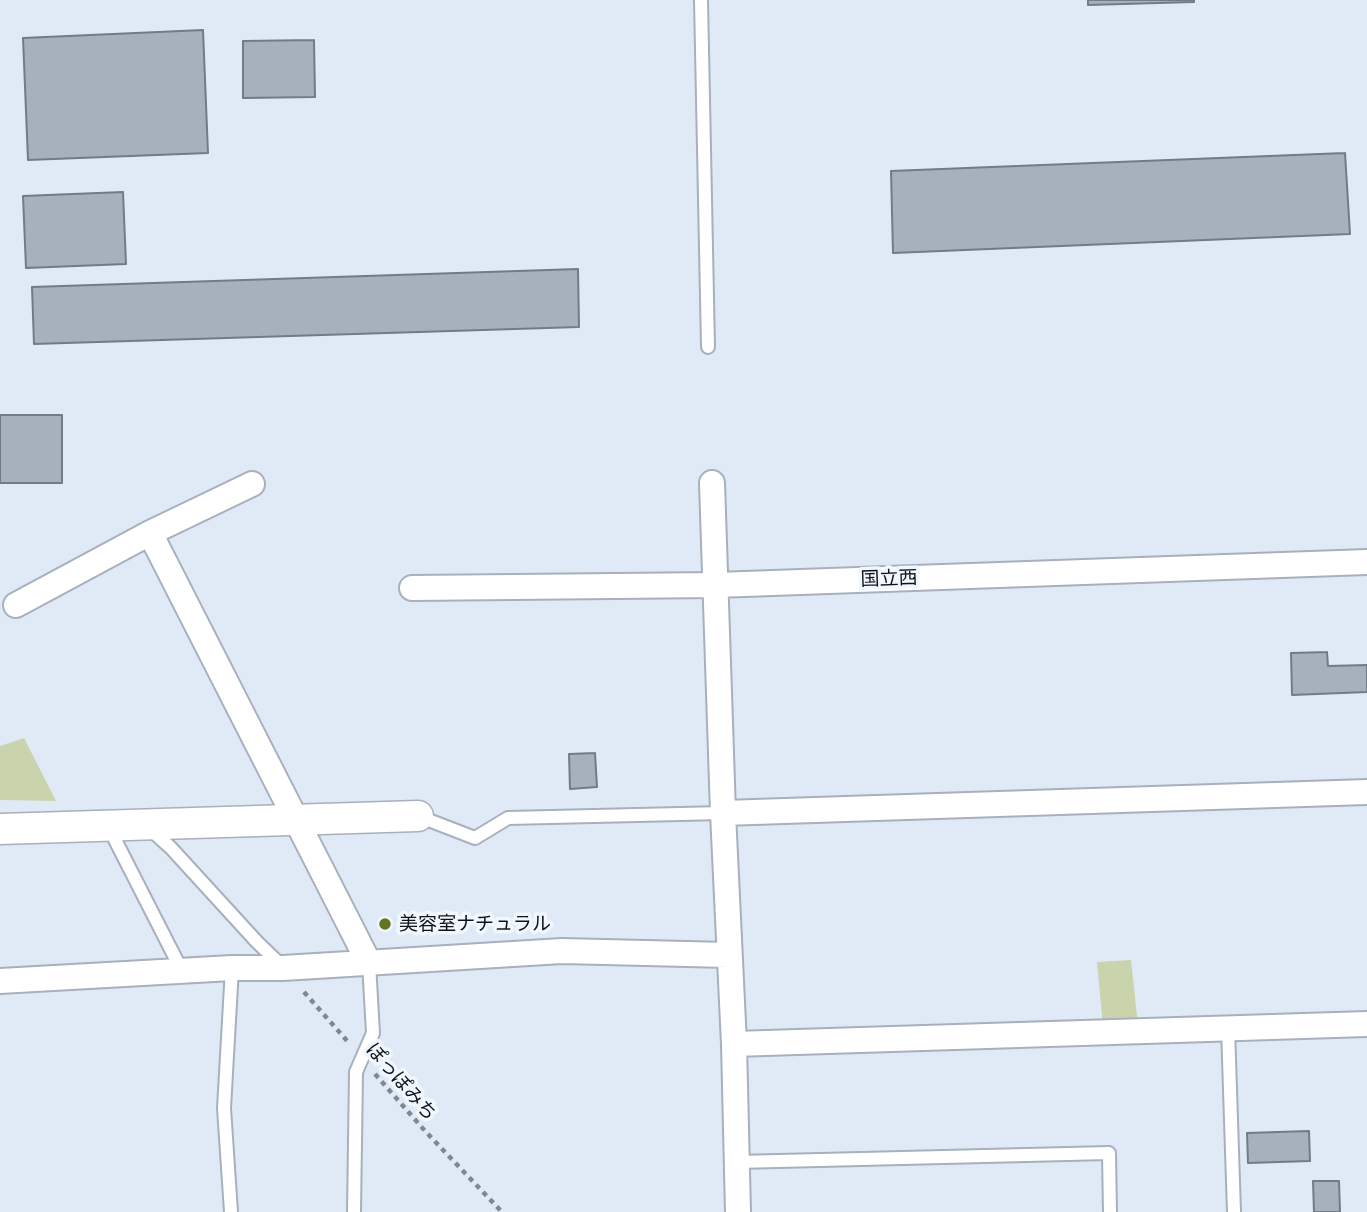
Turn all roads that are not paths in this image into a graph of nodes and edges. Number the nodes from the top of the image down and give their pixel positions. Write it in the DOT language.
graph roads {
  1 [pos="701,0"];
  2 [pos="708,347"];
  3 [pos="253,484"];
  4 [pos="712,484"];
  5 [pos="150,533"];
  6 [pos="1367,562"];
  7 [pos="716,585"];
  8 [pos="412,588"];
  9 [pos="16,605"];
  10 [pos="1367,792"];
  11 [pos="723,813"];
  12 [pos="418,816"];
  13 [pos="297,819"];
  14 [pos="145,824"];
  15 [pos="108,825"];
  16 [pos="0,829"];
  17 [pos="729,955"];
  18 [pos="369,963"];
  19 [pos="232,968"];
  20 [pos="283,968"];
  21 [pos="182,971"];
  22 [pos="0,981"];
  23 [pos="1367,1024"];
  24 [pos="1228,1028"];
  25 [pos="734,1044"];
  26 [pos="737,1162"];
  27 [pos="231,1212"];
  28 [pos="354,1212"];
  29 [pos="738,1212"];
  30 [pos="1110,1212"];
  31 [pos="1234,1212"];
  1 -- 2 [label="lane"];
  3 -- 5 [label="street"];
  4 -- 7 [label="street"];
  5 -- 9 [label="street"];
  5 -- 13 [label="street"];
  6 -- 7 [label="street, 国立西"];
  7 -- 8 [label="street, 国立西"];
  7 -- 11 [label="street"];
  10 -- 11 [label="street"];
  11 -- 12 [label="lane"];
  11 -- 17 [label="street"];
  12 -- 13 [label="street"];
  13 -- 14 [label="street"];
  13 -- 18 [label="street"];
  14 -- 15 [label="street"];
  14 -- 20 [label="lane"];
  15 -- 16 [label="street"];
  15 -- 21 [label="lane"];
  17 -- 18 [label="street"];
  17 -- 25 [label="street"];
  18 -- 20 [label="street"];
  18 -- 28 [label="lane"];
  19 -- 20 [label="street"];
  19 -- 21 [label="street"];
  19 -- 27 [label="lane"];
  21 -- 22 [label="street"];
  23 -- 24 [label="street"];
  24 -- 25 [label="street"];
  24 -- 31 [label="lane"];
  25 -- 26 [label="street"];
  26 -- 29 [label="street"];
  26 -- 30 [label="lane"];
}
